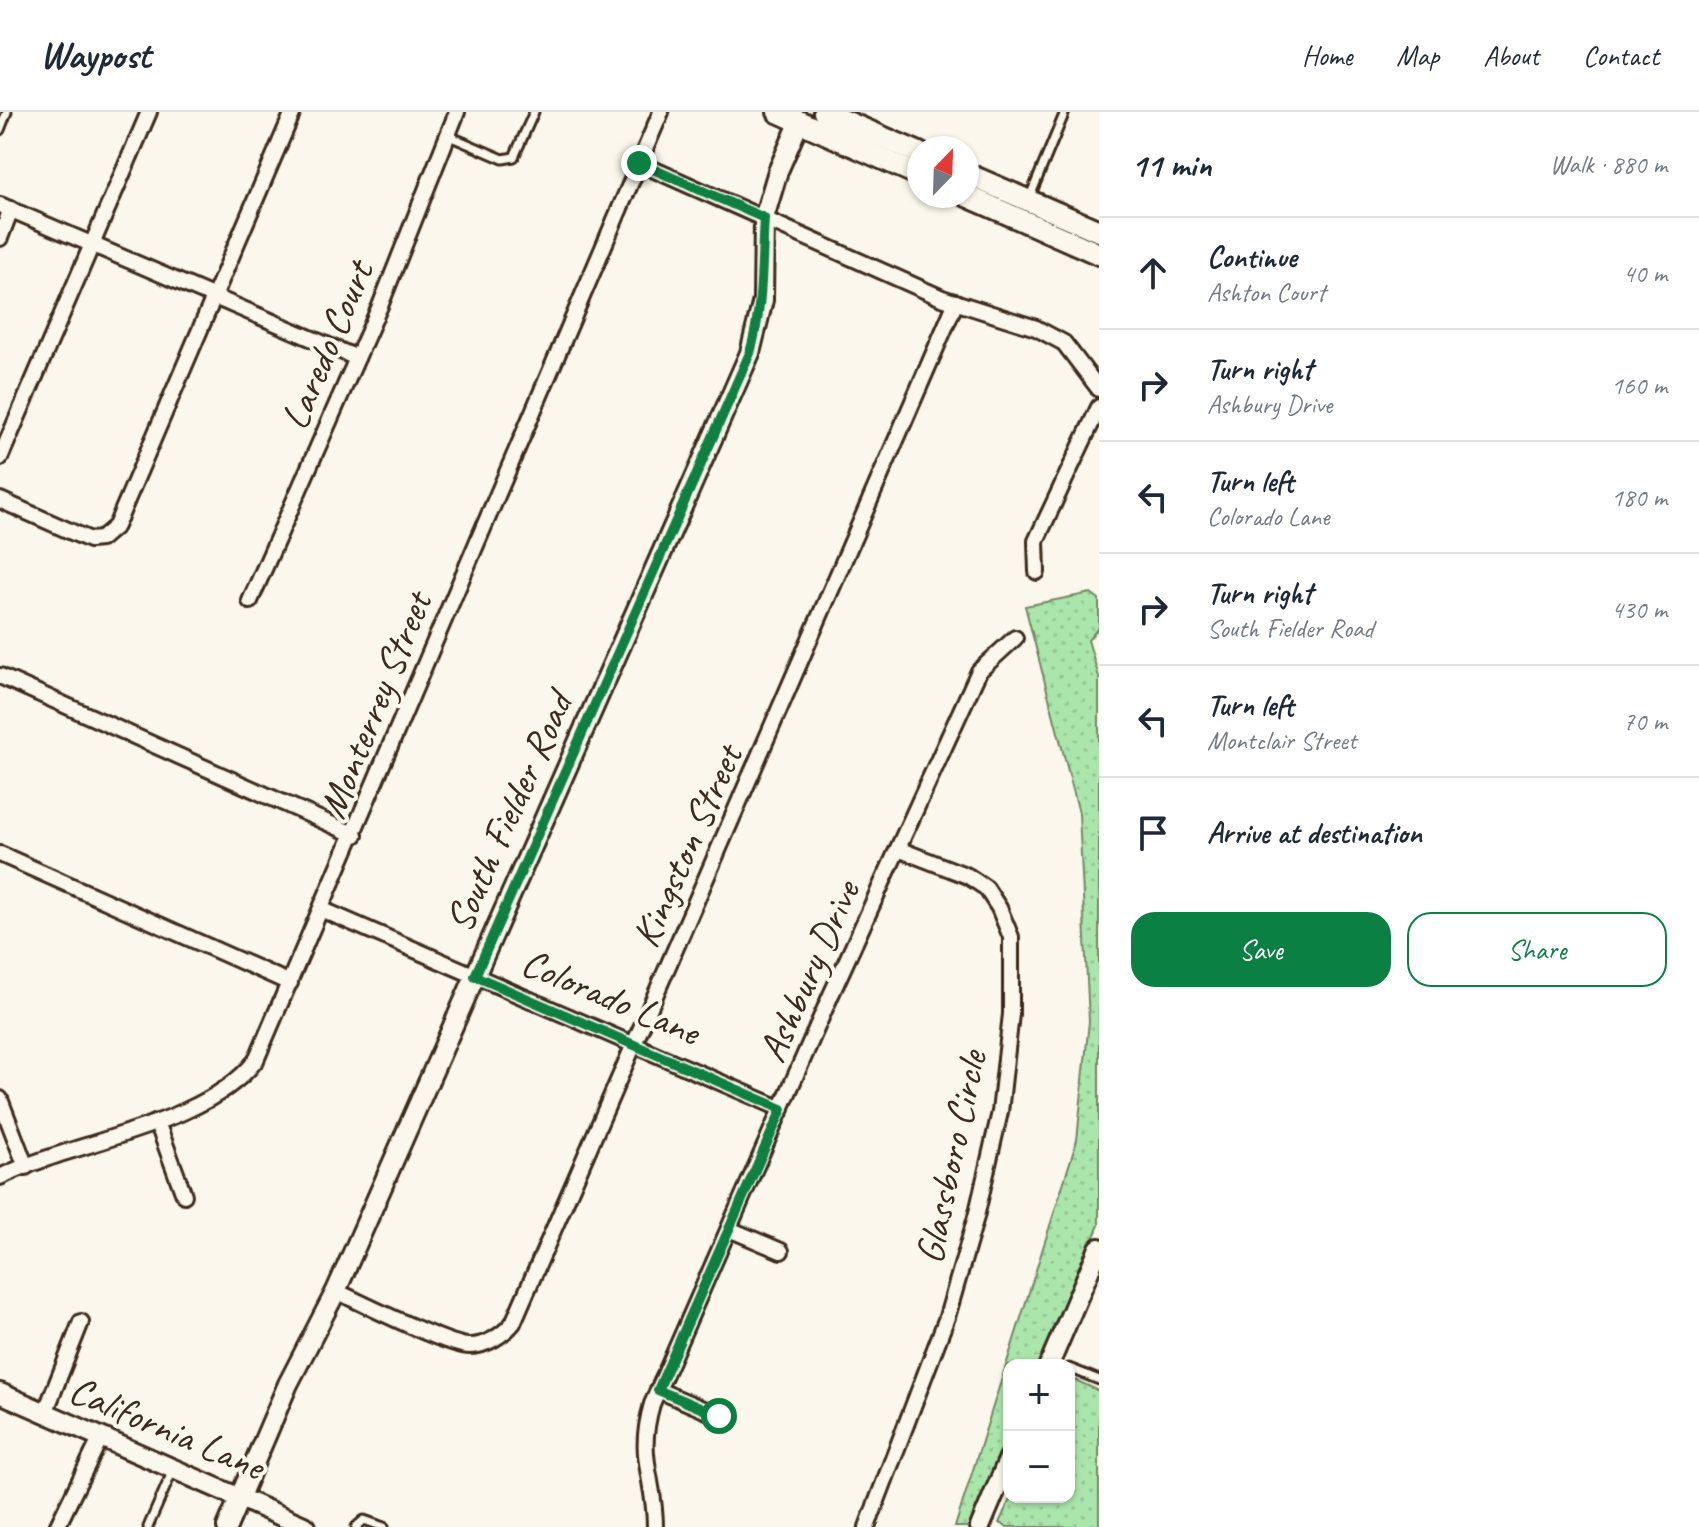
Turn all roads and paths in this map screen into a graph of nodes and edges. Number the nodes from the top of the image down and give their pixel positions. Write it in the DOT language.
graph roads {
  1 [pos="7,112"];
  2 [pos="149,112"];
  3 [pos="293,112"];
  4 [pos="457,112"];
  5 [pos="534,112"];
  6 [pos="661,112"];
  7 [pos="778,112"];
  8 [pos="824,112"];
  9 [pos="1065,112"];
  10 [pos="802,117"];
  11 [pos="0,130"];
  12 [pos="447,135"];
  13 [pos="907,147"];
  14 [pos="639,163"];
  15 [pos="907,169"];
  16 [pos="979,179"];
  17 [pos="979,201"];
  18 [pos="1028,201"];
  19 [pos="6,207"];
  20 [pos="764,218"];
  21 [pos="1099,231"];
  22 [pos="0,238"];
  23 [pos="92,244"];
  24 [pos="1099,254"];
  25 [pos="213,297"];
  26 [pos="956,302"];
  27 [pos="357,358"];
  28 [pos="1099,389"];
  29 [pos="1099,407"];
  30 [pos="0,458"];
  31 [pos="0,500"];
  32 [pos="1037,572"];
  33 [pos="250,601"];
  34 [pos="1015,638"];
  35 [pos="0,676"];
  36 [pos="355,835"];
  37 [pos="898,849"];
  38 [pos="0,854"];
  39 [pos="323,910"];
  40 [pos="475,976"];
  41 [pos="290,983"];
  42 [pos="633,1045"];
  43 [pos="0,1099"];
  44 [pos="782,1109"];
  45 [pos="157,1122"];
  46 [pos="26,1167"];
  47 [pos="0,1177"];
  48 [pos="184,1195"];
  49 [pos="729,1229"];
  50 [pos="1099,1249"];
  51 [pos="781,1251"];
  52 [pos="336,1291"];
  53 [pos="81,1322"];
  54 [pos="1055,1359"];
  55 [pos="1075,1370"];
  56 [pos="1099,1380"];
  57 [pos="658,1390"];
  58 [pos="0,1393"];
  59 [pos="45,1413"];
  60 [pos="719,1416"];
  61 [pos="101,1437"];
  62 [pos="174,1468"];
  63 [pos="1003,1472"];
  64 [pos="240,1497"];
  65 [pos="57,1527"];
  66 [pos="148,1527"];
  67 [pos="227,1527"];
  68 [pos="306,1527"];
  69 [pos="356,1527"];
  70 [pos="384,1527"];
  71 [pos="655,1527"];
  72 [pos="867,1527"];
  73 [pos="980,1527"];
  1 -- 11 [label="lane"];
  2 -- 23 [label="street"];
  3 -- 25 [label="street"];
  4 -- 12 [label="street, Laredo Court"];
  5 -- 12 [label="lane"];
  6 -- 14 [label="street, Monterrey Street"];
  7 -- 10 [label="main road"];
  8 -- 13 [label="main road"];
  9 -- 18 [label="lane"];
  10 -- 15 [label="main road"];
  10 -- 20 [label="street, South Fielder Road"];
  12 -- 27 [label="street, Laredo Court"];
  14 -- 20 [label="street"];
  14 -- 36 [label="street, Monterrey Street"];
  16 -- 18 [label="main road"];
  17 -- 24 [label="main road"];
  18 -- 21 [label="main road"];
  19 -- 22 [label="street"];
  19 -- 23 [label="street"];
  20 -- 26 [label="street"];
  20 -- 40 [label="street, South Fielder Road"];
  23 -- 25 [label="street"];
  23 -- 30 [label="street"];
  25 -- 27 [label="street"];
  25 -- 31 [label="street"];
  26 -- 28 [label="street"];
  26 -- 42 [label="street, Kingston Street"];
  27 -- 33 [label="street, Laredo Court"];
  29 -- 32 [label="street"];
  34 -- 37 [label="street, Ashbury Drive"];
  35 -- 36 [label="street"];
  36 -- 39 [label="street, Monterrey Street"];
  37 -- 44 [label="street, Ashbury Drive"];
  37 -- 72 [label="street, Glassboro Circle"];
  38 -- 41 [label="street"];
  39 -- 40 [label="street, Colorado Lane"];
  39 -- 41 [label="street, Monterrey Street"];
  40 -- 42 [label="street, Colorado Lane"];
  40 -- 52 [label="street, South Fielder Road"];
  41 -- 45 [label="street, Monterrey Street"];
  42 -- 44 [label="street, Colorado Lane"];
  42 -- 52 [label="street, Kingston Street"];
  43 -- 46 [label="street"];
  44 -- 49 [label="street, Ashbury Drive"];
  45 -- 46 [label="street, Monterrey Street"];
  45 -- 48 [label="street"];
  46 -- 47 [label="street, Monterrey Street"];
  49 -- 51 [label="street"];
  49 -- 57 [label="street, Ashbury Drive"];
  50 -- 54 [label="street"];
  52 -- 64 [label="street, South Fielder Road"];
  53 -- 59 [label="street"];
  55 -- 56 [label="lane"];
  57 -- 60 [label="street"];
  57 -- 71 [label="street, Ashbury Drive"];
  58 -- 59 [label="street, California Lane"];
  59 -- 61 [label="street, California Lane"];
  61 -- 62 [label="street, California Lane"];
  61 -- 65 [label="street"];
  62 -- 64 [label="street, California Lane"];
  62 -- 66 [label="lane"];
  63 -- 73 [label="street"];
  64 -- 67 [label="street, South Fielder Road"];
  64 -- 68 [label="street, California Lane"];
  69 -- 70 [label="lane"];
}
